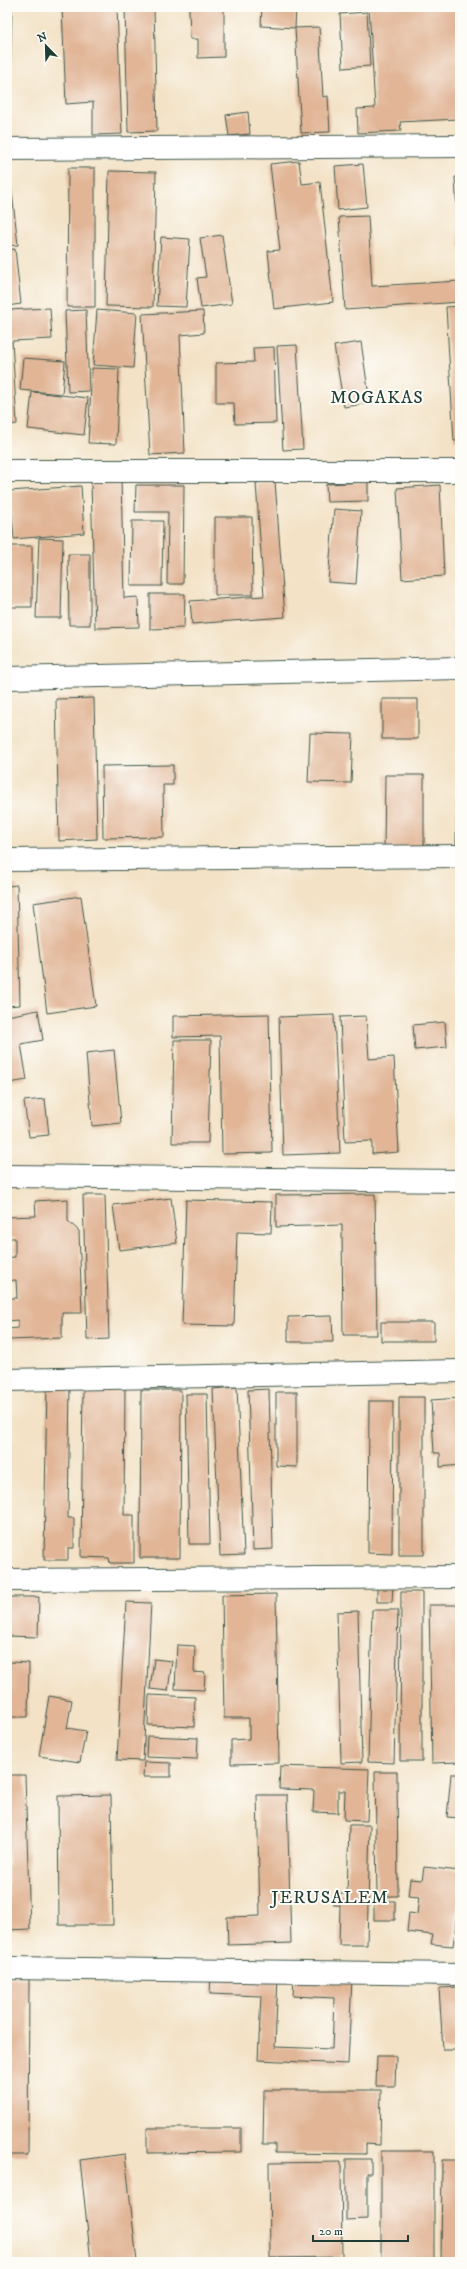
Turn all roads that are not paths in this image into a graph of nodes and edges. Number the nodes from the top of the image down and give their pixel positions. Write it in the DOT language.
graph roads {
  1 [pos="460,146"];
  2 [pos="7,149"];
  3 [pos="7,471"];
  4 [pos="460,471"];
  5 [pos="460,668"];
  6 [pos="7,678"];
  7 [pos="460,856"];
  8 [pos="7,860"];
  9 [pos="7,1176"];
  10 [pos="460,1181"];
  11 [pos="460,1371"];
  12 [pos="7,1380"];
  13 [pos="460,1576"];
  14 [pos="7,1580"];
  15 [pos="7,1968"];
  16 [pos="460,1974"];
  1 -- 2 [label="street"];
  3 -- 4 [label="street"];
  5 -- 6 [label="street"];
  7 -- 8 [label="street"];
  9 -- 10 [label="street"];
  11 -- 12 [label="street"];
  13 -- 14 [label="street"];
  15 -- 16 [label="street"];
}
